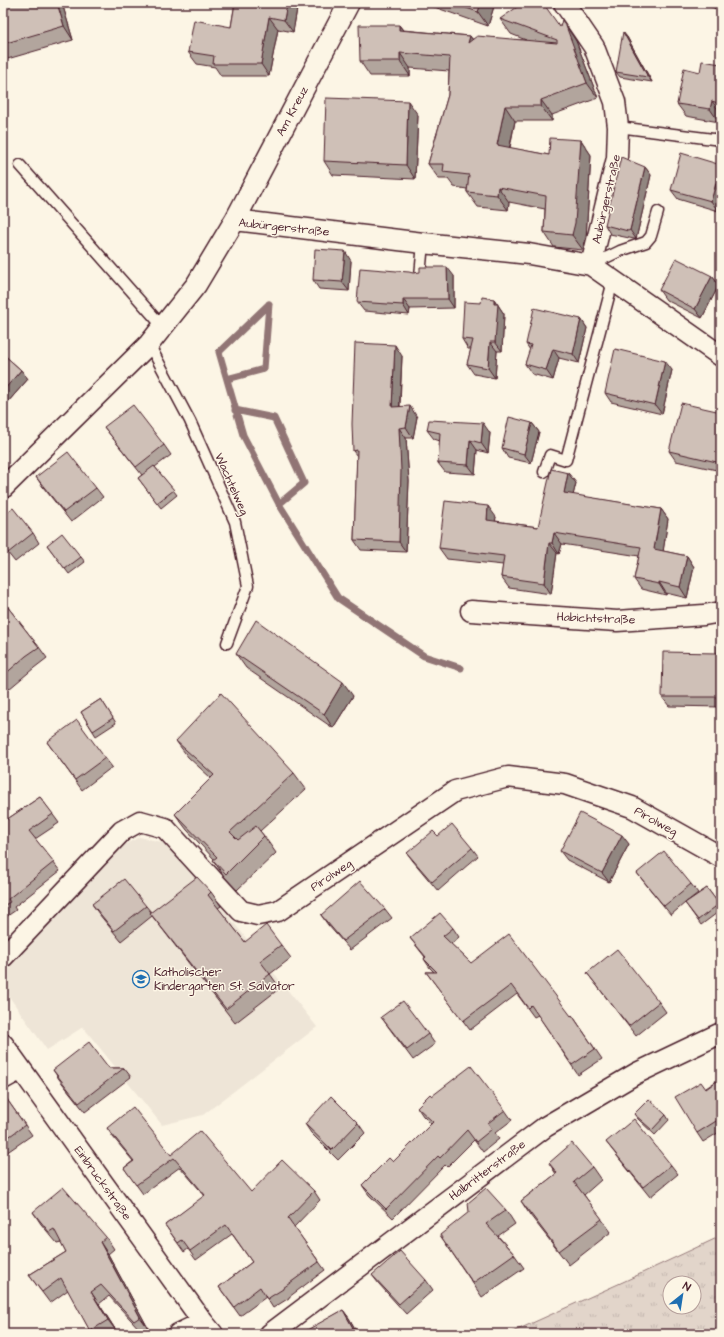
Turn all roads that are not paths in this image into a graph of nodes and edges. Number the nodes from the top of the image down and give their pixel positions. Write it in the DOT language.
graph roads {
  1 [pos="349,3"];
  2 [pos="564,3"];
  3 [pos="618,128"];
  4 [pos="721,140"];
  5 [pos="20,165"];
  6 [pos="658,212"];
  7 [pos="235,220"];
  8 [pos="422,243"];
  9 [pos="591,265"];
  10 [pos="420,276"];
  11 [pos="613,281"];
  12 [pos="162,327"];
  13 [pos="149,344"];
  14 [pos="721,356"];
  15 [pos="544,472"];
  16 [pos="3,488"];
  17 [pos="471,611"];
  18 [pos="721,612"];
  19 [pos="227,643"];
  20 [pos="721,858"];
  21 [pos="3,957"];
  22 [pos="721,1033"];
  23 [pos="3,1044"];
  24 [pos="21,1070"];
  25 [pos="3,1079"];
  26 [pos="208,1328"];
  27 [pos="178,1334"];
  28 [pos="270,1334"];
  1 -- 7 [label="street, Am Kreuz"];
  2 -- 3 [label="street, Aubürgerstraße"];
  3 -- 4 [label="lane"];
  3 -- 9 [label="street, Aubürgerstraße"];
  5 -- 12 [label="lane"];
  6 -- 9 [label="lane"];
  7 -- 8 [label="street, Aubürgerstraße"];
  7 -- 12 [label="street, Aubürgerstraße"];
  8 -- 9 [label="street, Aubürgerstraße"];
  8 -- 10 [label="lane"];
  9 -- 11 [label="street, Aubürgerstraße"];
  11 -- 14 [label="street, Aubürgerstraße"];
  11 -- 15 [label="lane"];
  12 -- 13 [label="street, Aubürgerstraße"];
  13 -- 16 [label="street, Aubürgerstraße"];
  13 -- 19 [label="lane, Wachtelweg"];
  17 -- 18 [label="street, Habichtstraße"];
  20 -- 21 [label="street, Pirolweg"];
  22 -- 28 [label="street, Halbritterstraße"];
  23 -- 24 [label="street, Einbruckstraße"];
  24 -- 25 [label="street"];
  24 -- 26 [label="street, Einbruckstraße"];
  26 -- 27 [label="street"];
}
